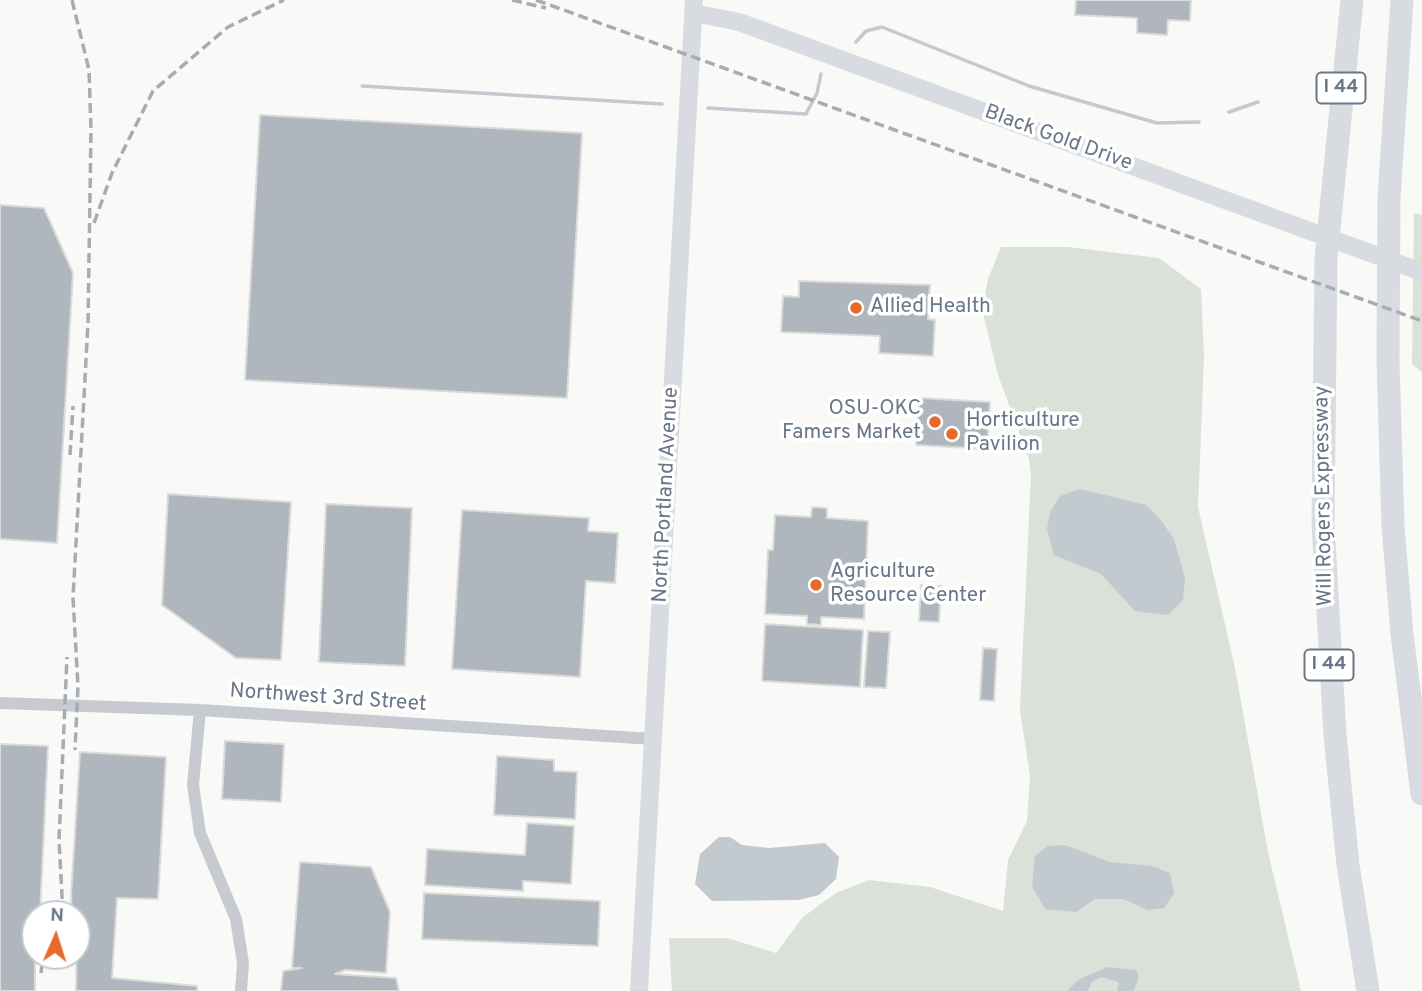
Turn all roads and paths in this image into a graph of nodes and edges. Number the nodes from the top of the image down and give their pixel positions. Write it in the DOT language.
graph roads {
  1 [pos="1352,0"];
  2 [pos="1402,0"];
  3 [pos="694,7"];
  4 [pos="1422,272"];
  5 [pos="0,703"];
  6 [pos="200,710"];
  7 [pos="653,739"];
  8 [pos="1422,794"];
  9 [pos="242,991"];
  10 [pos="639,991"];
  11 [pos="1368,991"];
  1 -- 11 [label="highway, Will Rogers Expressway / I 44"];
  2 -- 8 [label="highway, I 44"];
  3 -- 4 [label="main road, Black Gold Drive"];
  3 -- 7 [label="main road, North Portland Avenue"];
  5 -- 6 [label="street, Northwest 3rd Street"];
  6 -- 7 [label="street, Northwest 3rd Street"];
  6 -- 9 [label="street"];
  7 -- 10 [label="main road, North Portland Avenue"];
}
